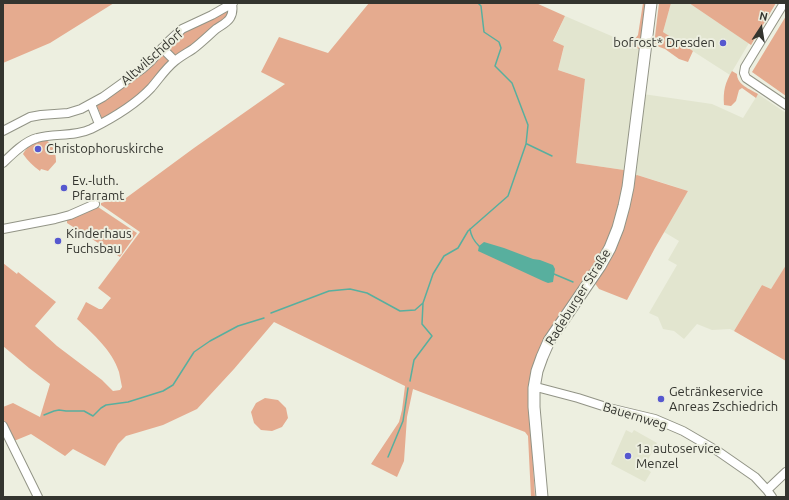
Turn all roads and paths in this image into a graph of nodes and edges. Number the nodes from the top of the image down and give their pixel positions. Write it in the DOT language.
graph roads {
  1 [pos="232,3"];
  2 [pos="652,3"];
  3 [pos="784,3"];
  4 [pos="162,48"];
  5 [pos="174,61"];
  6 [pos="91,104"];
  7 [pos="786,104"];
  8 [pos="100,124"];
  9 [pos="3,131"];
  10 [pos="3,163"];
  11 [pos="95,204"];
  12 [pos="3,228"];
  13 [pos="534,388"];
  14 [pos="3,426"];
  15 [pos="786,472"];
  16 [pos="769,493"];
  17 [pos="38,497"];
  18 [pos="542,497"];
  1 -- 4 [label="street, Altwilschdorf"];
  1 -- 5 [label="street"];
  2 -- 13 [label="main road, Radeburger Straße"];
  3 -- 7 [label="street"];
  4 -- 5 [label="street"];
  4 -- 6 [label="street, Altwilschdorf"];
  5 -- 8 [label="street"];
  6 -- 8 [label="street"];
  6 -- 9 [label="street, Altwilschdorf"];
  8 -- 10 [label="street"];
  11 -- 12 [label="street"];
  13 -- 16 [label="street, Bauernweg"];
  13 -- 18 [label="main road, Radeburger Straße"];
  14 -- 17 [label="street"];
  15 -- 16 [label="street, Bauernweg"];
}
